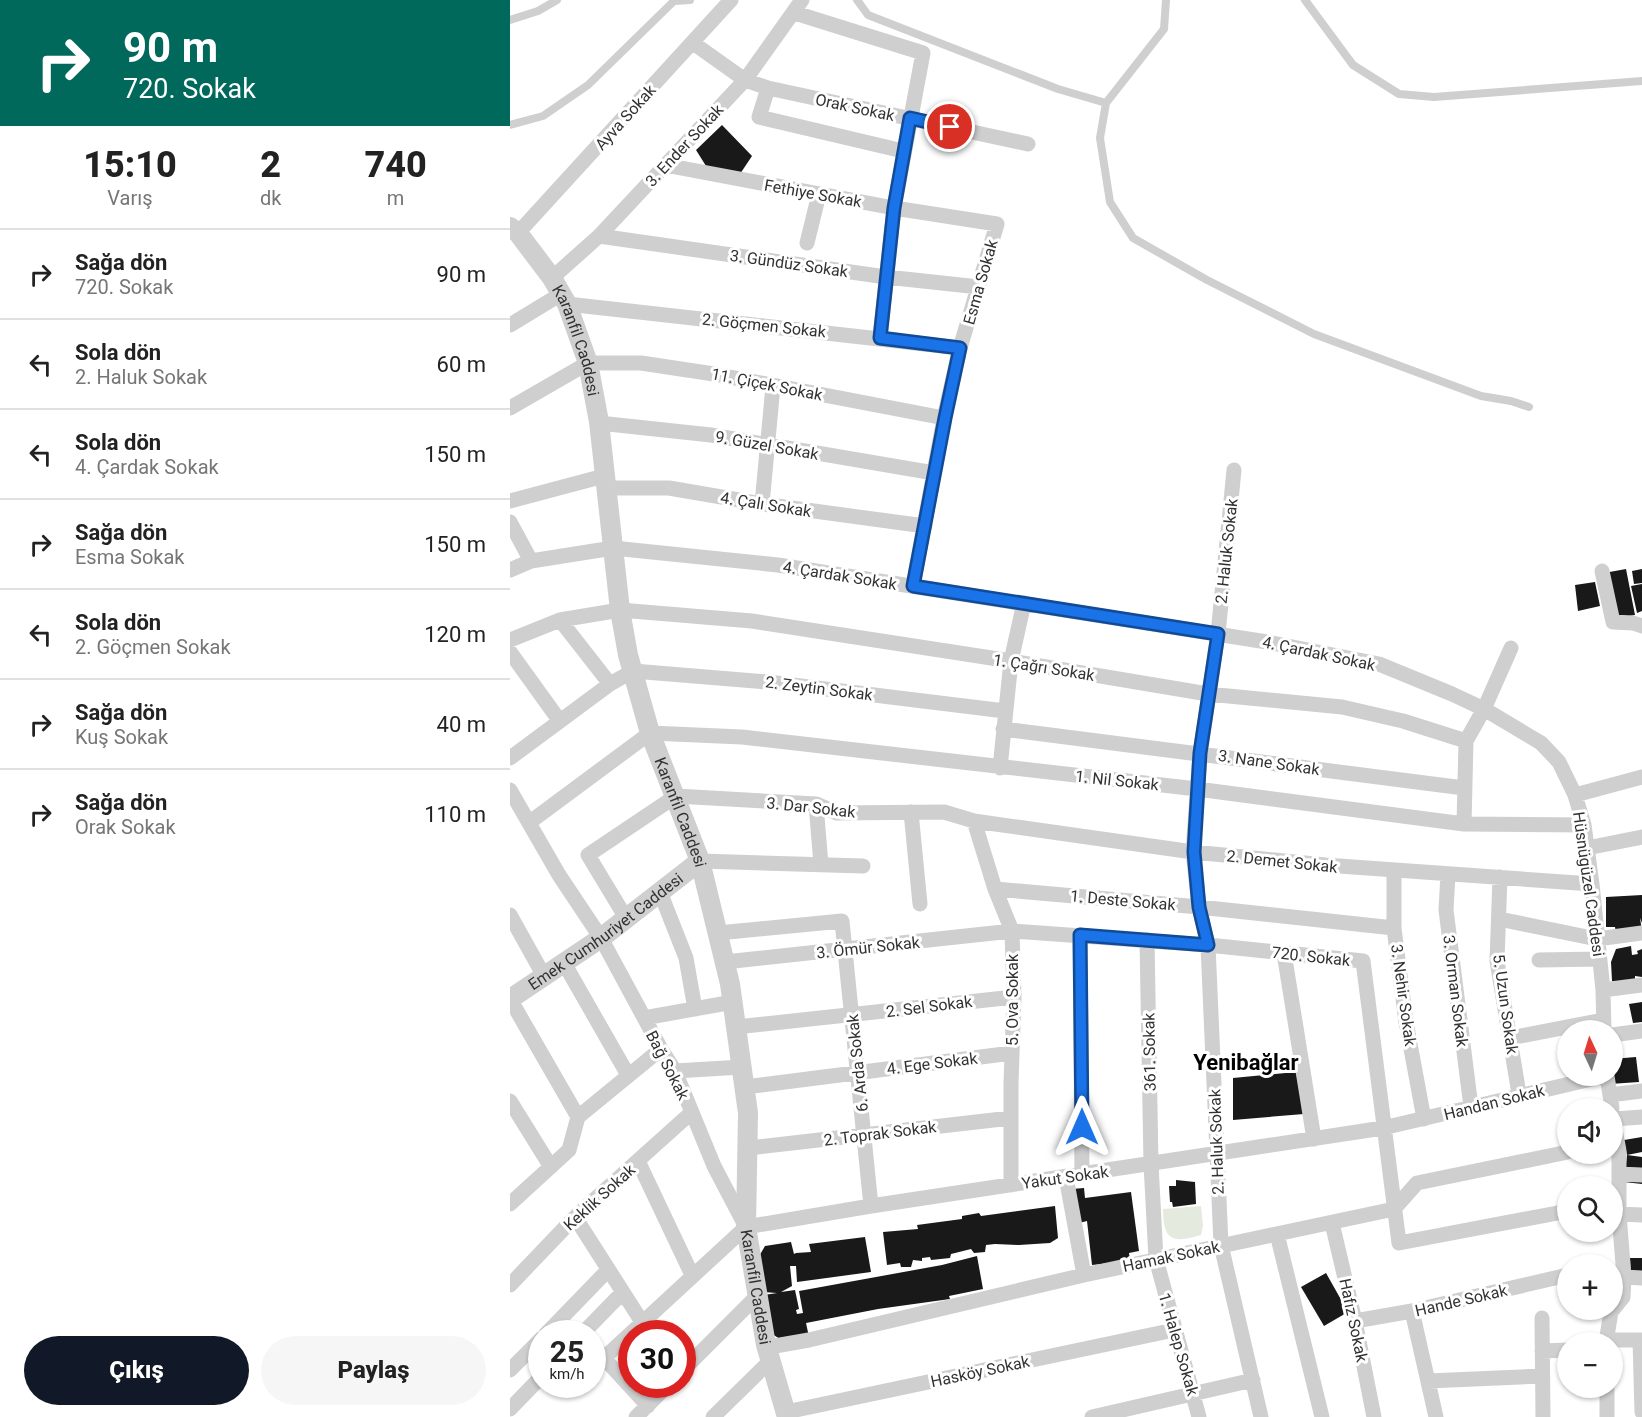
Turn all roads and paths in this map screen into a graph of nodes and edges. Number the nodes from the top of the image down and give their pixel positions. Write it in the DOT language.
graph roads {
  1 [pos="557,0"];
  2 [pos="690,0"];
  3 [pos="732,0"];
  4 [pos="857,0"];
  5 [pos="1166,0"];
  6 [pos="1305,0"];
  7 [pos="798,6"];
  8 [pos="510,20"];
  9 [pos="693,43"];
  10 [pos="745,80"];
  11 [pos="1642,81"];
  12 [pos="768,88"];
  13 [pos="1106,103"];
  14 [pos="910,118"];
  15 [pos="510,125"];
  16 [pos="1028,144"];
  17 [pos="903,151"];
  18 [pos="665,165"];
  19 [pos="819,194"];
  20 [pos="894,208"];
  21 [pos="997,224"];
  22 [pos="512,229"];
  23 [pos="598,236"];
  24 [pos="807,243"];
  25 [pos="886,277"];
  26 [pos="979,288"];
  27 [pos="560,292"];
  28 [pos="510,325"];
  29 [pos="880,338"];
  30 [pos="960,348"];
  31 [pos="588,363"];
  32 [pos="772,386"];
  33 [pos="1529,407"];
  34 [pos="510,408"];
  35 [pos="945,418"];
  36 [pos="599,423"];
  37 [pos="767,445"];
  38 [pos="1234,470"];
  39 [pos="934,472"];
  40 [pos="605,482"];
  41 [pos="510,501"];
  42 [pos="762,504"];
  43 [pos="510,522"];
  44 [pos="925,526"];
  45 [pos="613,548"];
  46 [pos="531,561"];
  47 [pos="510,570"];
  48 [pos="1602,571"];
  49 [pos="913,586"];
  50 [pos="1024,603"];
  51 [pos="620,610"];
  52 [pos="560,620"];
  53 [pos="1642,626"];
  54 [pos="1218,634"];
  55 [pos="510,640"];
  56 [pos="1511,648"];
  57 [pos="510,652"];
  58 [pos="1011,661"];
  59 [pos="633,670"];
  60 [pos="610,684"];
  61 [pos="1208,694"];
  62 [pos="1484,709"];
  63 [pos="1005,711"];
  64 [pos="560,720"];
  65 [pos="1003,729"];
  66 [pos="650,733"];
  67 [pos="1466,741"];
  68 [pos="1200,753"];
  69 [pos="510,758"];
  70 [pos="1000,768"];
  71 [pos="1642,777"];
  72 [pos="1464,788"];
  73 [pos="1197,789"];
  74 [pos="510,790"];
  75 [pos="1575,795"];
  76 [pos="676,796"];
  77 [pos="816,804"];
  78 [pos="911,812"];
  79 [pos="974,821"];
  80 [pos="530,822"];
  81 [pos="1464,824"];
  82 [pos="1584,825"];
  83 [pos="1642,837"];
  84 [pos="1587,848"];
  85 [pos="1194,852"];
  86 [pos="700,861"];
  87 [pos="821,865"];
  88 [pos="864,866"];
  89 [pos="1394,871"];
  90 [pos="1448,874"];
  91 [pos="1500,878"];
  92 [pos="1592,884"];
  93 [pos="995,889"];
  94 [pos="660,892"];
  95 [pos="920,904"];
  96 [pos="1199,907"];
  97 [pos="510,915"];
  98 [pos="626,918"];
  99 [pos="1498,919"];
  100 [pos="1394,928"];
  101 [pos="1012,931"];
  102 [pos="717,933"];
  103 [pos="1642,933"];
  104 [pos="1080,935"];
  105 [pos="600,938"];
  106 [pos="1598,939"];
  107 [pos="1147,940"];
  108 [pos="1208,945"];
  109 [pos="845,949"];
  110 [pos="1284,953"];
  111 [pos="1599,959"];
  112 [pos="1539,960"];
  113 [pos="725,962"];
  114 [pos="564,963"];
  115 [pos="544,976"];
  116 [pos="1642,984"];
  117 [pos="1603,990"];
  118 [pos="1014,997"];
  119 [pos="510,999"];
  120 [pos="733,1002"];
  121 [pos="695,1009"];
  122 [pos="852,1015"];
  123 [pos="644,1018"];
  124 [pos="1603,1020"];
  125 [pos="736,1027"];
  126 [pos="1557,1031"];
  127 [pos="1642,1031"];
  128 [pos="1623,1034"];
  129 [pos="1510,1038"];
  130 [pos="661,1049"];
  131 [pos="1012,1053"];
  132 [pos="742,1066"];
  133 [pos="675,1071"];
  134 [pos="858,1072"];
  135 [pos="628,1075"];
  136 [pos="1558,1086"];
  137 [pos="745,1087"];
  138 [pos="1642,1091"];
  139 [pos="1520,1094"];
  140 [pos="510,1101"];
  141 [pos="1623,1102"];
  142 [pos="1471,1107"];
  143 [pos="692,1112"];
  144 [pos="1623,1112"];
  145 [pos="578,1117"];
  146 [pos="1642,1117"];
  147 [pos="1011,1118"];
  148 [pos="1424,1119"];
  149 [pos="1383,1128"];
  150 [pos="864,1136"];
  151 [pos="1314,1139"];
  152 [pos="749,1148"];
  153 [pos="1557,1154"];
  154 [pos="1216,1155"];
  155 [pos="638,1161"];
  156 [pos="1151,1164"];
  157 [pos="1618,1164"];
  158 [pos="551,1167"];
  159 [pos="1619,1174"];
  160 [pos="1082,1175"];
  161 [pos="1642,1175"];
  162 [pos="1066,1177"];
  163 [pos="1011,1185"];
  164 [pos="510,1204"];
  165 [pos="871,1206"];
  166 [pos="1623,1208"];
  167 [pos="1394,1209"];
  168 [pos="1557,1213"];
  169 [pos="1642,1215"];
  170 [pos="575,1216"];
  171 [pos="1332,1223"];
  172 [pos="746,1227"];
  173 [pos="1277,1234"];
  174 [pos="1221,1245"];
  175 [pos="1156,1259"];
  176 [pos="1623,1269"];
  177 [pos="608,1270"];
  178 [pos="692,1275"];
  179 [pos="1084,1275"];
  180 [pos="1557,1278"];
  181 [pos="1642,1278"];
  182 [pos="510,1285"];
  183 [pos="622,1293"];
  184 [pos="758,1295"];
  185 [pos="1412,1311"];
  186 [pos="1542,1318"];
  187 [pos="560,1320"];
  188 [pos="596,1320"];
  189 [pos="641,1320"];
  190 [pos="644,1320"];
  191 [pos="1355,1322"];
  192 [pos="1174,1330"];
  193 [pos="1641,1340"];
  194 [pos="1623,1341"];
  195 [pos="618,1345"];
  196 [pos="1557,1350"];
  197 [pos="1542,1351"];
  198 [pos="528,1352"];
  199 [pos="768,1353"];
  200 [pos="606,1356"];
  201 [pos="696,1357"];
  202 [pos="606,1360"];
  203 [pos="510,1370"];
  204 [pos="1542,1376"];
  205 [pos="1253,1380"];
  206 [pos="1428,1381"];
  207 [pos="528,1390"];
  208 [pos="1193,1393"];
  209 [pos="656,1398"];
  210 [pos="1607,1398"];
  211 [pos="648,1406"];
  212 [pos="510,1409"];
  213 [pos="1642,1412"];
  214 [pos="786,1415"];
  215 [pos="636,1417"];
  216 [pos="713,1417"];
  217 [pos="1092,1417"];
  218 [pos="1198,1417"];
  219 [pos="1261,1417"];
  220 [pos="1322,1417"];
  221 [pos="1374,1417"];
  222 [pos="1436,1417"];
  223 [pos="1543,1417"];
  224 [pos="1608,1417"];
  1 -- 8 [label="lane"];
  2 -- 15 [label="lane"];
  3 -- 9 [label="street, Ayva Sokak"];
  4 -- 13 [label="lane"];
  5 -- 13 [label="lane"];
  6 -- 11 [label="lane"];
  7 -- 10 [label="street, 3. Ender Sokak"];
  7 -- 14 [label="street"];
  9 -- 10 [label="street, Orak Sokak"];
  9 -- 22 [label="street, Ayva Sokak"];
  10 -- 12 [label="street, Orak Sokak"];
  10 -- 18 [label="street, 3. Ender Sokak"];
  12 -- 14 [label="street, Orak Sokak"];
  12 -- 17 [label="street"];
  13 -- 33 [label="lane"];
  14 -- 16 [label="street, Orak Sokak"];
  14 -- 17 [label="street"];
  17 -- 20 [label="street"];
  18 -- 19 [label="street, Fethiye Sokak"];
  18 -- 23 [label="street, 3. Ender Sokak"];
  19 -- 20 [label="street, Fethiye Sokak"];
  19 -- 24 [label="street"];
  20 -- 21 [label="street, Fethiye Sokak"];
  20 -- 25 [label="street"];
  21 -- 26 [label="street, Esma Sokak"];
  22 -- 27 [label="street, Karanfil Caddesi"];
  23 -- 25 [label="street, 3. Gündüz Sokak"];
  23 -- 27 [label="street, 3. Ender Sokak"];
  25 -- 26 [label="street, 3. Gündüz Sokak"];
  25 -- 29 [label="street"];
  26 -- 30 [label="street, Esma Sokak"];
  27 -- 28 [label="street, 3. Ender Sokak"];
  27 -- 29 [label="street, 2. Göçmen Sokak"];
  27 -- 31 [label="street, Karanfil Caddesi"];
  29 -- 30 [label="street, 2. Göçmen Sokak"];
  30 -- 35 [label="street, Esma Sokak"];
  31 -- 32 [label="street, 11. Çiçek Sokak"];
  31 -- 34 [label="street"];
  31 -- 36 [label="street, Karanfil Caddesi"];
  32 -- 35 [label="street, 11. Çiçek Sokak"];
  32 -- 37 [label="street"];
  35 -- 39 [label="street, Esma Sokak"];
  36 -- 37 [label="street, 9. Güzel Sokak"];
  36 -- 40 [label="street, Karanfil Caddesi"];
  37 -- 39 [label="street, 9. Güzel Sokak"];
  37 -- 42 [label="street"];
  38 -- 54 [label="street, 2. Haluk Sokak"];
  39 -- 44 [label="street, Esma Sokak"];
  40 -- 41 [label="street, 4. Çalı Sokak"];
  40 -- 42 [label="street, 4. Çalı Sokak"];
  40 -- 45 [label="street, Karanfil Caddesi"];
  42 -- 44 [label="street, 4. Çalı Sokak"];
  43 -- 46 [label="street"];
  44 -- 49 [label="street, Esma Sokak"];
  45 -- 46 [label="street, 4. Çardak Sokak"];
  45 -- 49 [label="street, 4. Çardak Sokak"];
  45 -- 51 [label="street, Karanfil Caddesi"];
  46 -- 47 [label="street, 4. Çardak Sokak"];
  48 -- 53 [label="street"];
  49 -- 50 [label="street, 4. Çardak Sokak"];
  50 -- 54 [label="street, 4. Çardak Sokak"];
  50 -- 58 [label="street"];
  51 -- 52 [label="street, 1. Çağrı Sokak"];
  51 -- 58 [label="street, 1. Çağrı Sokak"];
  51 -- 59 [label="street, Karanfil Caddesi"];
  52 -- 55 [label="street, 1. Çağrı Sokak"];
  52 -- 60 [label="street"];
  54 -- 61 [label="street, 2. Haluk Sokak"];
  54 -- 62 [label="street, 4. Çardak Sokak"];
  56 -- 62 [label="street"];
  57 -- 64 [label="street"];
  58 -- 61 [label="street, 1. Çağrı Sokak"];
  58 -- 63 [label="street"];
  59 -- 60 [label="street"];
  59 -- 63 [label="street, 2. Zeytin Sokak"];
  59 -- 66 [label="street, Karanfil Caddesi"];
  60 -- 64 [label="street"];
  61 -- 67 [label="street, 1. Çağrı Sokak"];
  61 -- 68 [label="street, 2. Haluk Sokak"];
  62 -- 67 [label="street"];
  62 -- 75 [label="street, Hüsnügüzel Caddesi"];
  63 -- 65 [label="street"];
  64 -- 69 [label="street"];
  65 -- 68 [label="street, 3. Nane Sokak"];
  65 -- 70 [label="street"];
  66 -- 70 [label="street, 1. Nil Sokak"];
  66 -- 76 [label="street, Karanfil Caddesi"];
  66 -- 80 [label="street"];
  67 -- 72 [label="street"];
  68 -- 72 [label="street, 3. Nane Sokak"];
  68 -- 73 [label="street, 2. Haluk Sokak"];
  70 -- 73 [label="street, 1. Nil Sokak"];
  71 -- 75 [label="street"];
  72 -- 81 [label="street"];
  73 -- 81 [label="street, 1. Nil Sokak"];
  73 -- 85 [label="street, 2. Haluk Sokak"];
  74 -- 80 [label="street, Bağ Sokak"];
  75 -- 82 [label="street, Hüsnügüzel Caddesi"];
  76 -- 77 [label="street, 3. Dar Sokak"];
  76 -- 86 [label="street, Karanfil Caddesi"];
  76 -- 98 [label="street"];
  77 -- 78 [label="street, 3. Dar Sokak"];
  77 -- 87 [label="street"];
  78 -- 79 [label="street, 3. Dar Sokak"];
  78 -- 95 [label="street"];
  79 -- 85 [label="street, 2. Demet Sokak"];
  79 -- 93 [label="street, 5. Ova Sokak"];
  80 -- 105 [label="street, Bağ Sokak"];
  81 -- 82 [label="street, 1. Nil Sokak"];
  82 -- 84 [label="street, Hüsnügüzel Caddesi"];
  83 -- 84 [label="street"];
  84 -- 92 [label="street, Hüsnügüzel Caddesi"];
  85 -- 89 [label="street, 2. Demet Sokak"];
  85 -- 96 [label="street, 2. Haluk Sokak"];
  86 -- 87 [label="street"];
  86 -- 94 [label="street, Emek Cumhuriyet Caddesi"];
  86 -- 102 [label="street, Karanfil Caddesi"];
  87 -- 88 [label="street"];
  89 -- 90 [label="street, 2. Demet Sokak"];
  89 -- 100 [label="street, 3. Nehir Sokak"];
  90 -- 91 [label="street, 2. Demet Sokak"];
  90 -- 142 [label="street, 3. Orman Sokak"];
  91 -- 92 [label="street, 2. Demet Sokak"];
  91 -- 99 [label="street, 5. Uzun Sokak"];
  92 -- 106 [label="street, Hüsnügüzel Caddesi"];
  93 -- 96 [label="street, 1. Deste Sokak"];
  93 -- 101 [label="street, 5. Ova Sokak"];
  94 -- 98 [label="street, Emek Cumhuriyet Caddesi"];
  94 -- 121 [label="street"];
  96 -- 100 [label="street, 1. Deste Sokak"];
  96 -- 108 [label="street, 2. Haluk Sokak"];
  97 -- 115 [label="street"];
  98 -- 105 [label="street, Emek Cumhuriyet Caddesi"];
  99 -- 106 [label="street"];
  99 -- 129 [label="street, 5. Uzun Sokak"];
  100 -- 148 [label="street, 3. Nehir Sokak"];
  101 -- 104 [label="street, 720. Sokak"];
  101 -- 109 [label="street, 3. Ömür Sokak"];
  101 -- 118 [label="street, 5. Ova Sokak"];
  102 -- 109 [label="street, 6. Arda Sokak"];
  102 -- 113 [label="street, Karanfil Caddesi"];
  103 -- 106 [label="street"];
  104 -- 107 [label="street, 720. Sokak"];
  104 -- 160 [label="street"];
  105 -- 114 [label="street, Emek Cumhuriyet Caddesi"];
  105 -- 123 [label="street, Bağ Sokak"];
  106 -- 111 [label="street, Hüsnügüzel Caddesi"];
  107 -- 108 [label="street, 720. Sokak"];
  107 -- 156 [label="street, 361. Sokak"];
  108 -- 110 [label="street, 720. Sokak"];
  108 -- 154 [label="street, 2. Haluk Sokak"];
  109 -- 113 [label="street, 3. Ömür Sokak"];
  109 -- 122 [label="street, 6. Arda Sokak"];
  110 -- 149 [label="street, 720. Sokak"];
  110 -- 151 [label="street"];
  111 -- 112 [label="street"];
  111 -- 117 [label="street, Hüsnügüzel Caddesi"];
  113 -- 120 [label="street, Karanfil Caddesi"];
  114 -- 115 [label="street, Emek Cumhuriyet Caddesi"];
  114 -- 135 [label="street"];
  115 -- 119 [label="street, Emek Cumhuriyet Caddesi"];
  116 -- 117 [label="street"];
  117 -- 124 [label="street, Hüsnügüzel Caddesi"];
  118 -- 122 [label="street, 2. Sel Sokak"];
  118 -- 131 [label="street, 5. Ova Sokak"];
  119 -- 145 [label="street"];
  120 -- 121 [label="street"];
  120 -- 125 [label="street, Karanfil Caddesi"];
  121 -- 123 [label="street"];
  122 -- 125 [label="street, 2. Sel Sokak"];
  122 -- 134 [label="street, 6. Arda Sokak"];
  123 -- 130 [label="street, Bağ Sokak"];
  125 -- 132 [label="street, Karanfil Caddesi"];
  126 -- 129 [label="street"];
  127 -- 128 [label="street"];
  129 -- 139 [label="street, 5. Uzun Sokak"];
  130 -- 133 [label="street, Bağ Sokak"];
  130 -- 135 [label="street"];
  131 -- 134 [label="street, 4. Ege Sokak"];
  131 -- 147 [label="street, 5. Ova Sokak"];
  132 -- 133 [label="street"];
  132 -- 137 [label="street, Karanfil Caddesi"];
  133 -- 143 [label="street, Bağ Sokak"];
  134 -- 137 [label="street, 4. Ege Sokak"];
  134 -- 150 [label="street, 6. Arda Sokak"];
  135 -- 145 [label="street"];
  136 -- 139 [label="street, Handan Sokak"];
  137 -- 152 [label="street, Karanfil Caddesi"];
  138 -- 141 [label="street"];
  139 -- 142 [label="street, Handan Sokak"];
  140 -- 158 [label="street"];
  142 -- 148 [label="street, Handan Sokak"];
  143 -- 155 [label="street, Keklik Sokak"];
  143 -- 172 [label="street, Bağ Sokak"];
  144 -- 146 [label="street"];
  145 -- 158 [label="street"];
  147 -- 150 [label="street, 2. Toprak Sokak"];
  147 -- 163 [label="street, 5. Ova Sokak"];
  148 -- 149 [label="street, Handan Sokak"];
  149 -- 151 [label="street, Yakut Sokak"];
  149 -- 167 [label="street, 720. Sokak"];
  150 -- 152 [label="street, 2. Toprak Sokak"];
  150 -- 165 [label="street, 6. Arda Sokak"];
  151 -- 154 [label="street, Yakut Sokak"];
  152 -- 172 [label="street, Karanfil Caddesi"];
  153 -- 167 [label="street"];
  154 -- 156 [label="street, Yakut Sokak"];
  154 -- 174 [label="street, 2. Haluk Sokak"];
  155 -- 170 [label="street, Keklik Sokak"];
  155 -- 178 [label="street"];
  156 -- 160 [label="street, Yakut Sokak"];
  156 -- 175 [label="street, 1. Halep Sokak"];
  157 -- 159 [label="street"];
  158 -- 164 [label="street"];
  159 -- 161 [label="street"];
  160 -- 162 [label="street, Yakut Sokak"];
  162 -- 163 [label="street, Yakut Sokak"];
  162 -- 179 [label="street"];
  163 -- 165 [label="street, Yakut Sokak"];
  165 -- 172 [label="street, Yakut Sokak"];
  166 -- 169 [label="street"];
  167 -- 168 [label="street, 720. Sokak"];
  167 -- 171 [label="street, Hamak Sokak"];
  170 -- 177 [label="street"];
  170 -- 182 [label="street, Keklik Sokak"];
  171 -- 173 [label="street, Hamak Sokak"];
  171 -- 191 [label="street, Hafız Sokak"];
  172 -- 178 [label="street"];
  172 -- 184 [label="street, Karanfil Caddesi"];
  173 -- 174 [label="street, Hamak Sokak"];
  173 -- 220 [label="street"];
  174 -- 175 [label="street, Hamak Sokak"];
  174 -- 205 [label="street, 2. Haluk Sokak"];
  175 -- 179 [label="street, Hamak Sokak"];
  175 -- 192 [label="street, 1. Halep Sokak"];
  176 -- 181 [label="street"];
  177 -- 183 [label="street"];
  177 -- 187 [label="street"];
  178 -- 190 [label="street"];
  179 -- 199 [label="street, Hamak Sokak"];
  180 -- 185 [label="street, Hande Sokak"];
  183 -- 188 [label="street"];
  183 -- 189 [label="street"];
  184 -- 199 [label="street, Karanfil Caddesi"];
  184 -- 201 [label="street"];
  185 -- 191 [label="street, Hande Sokak"];
  185 -- 206 [label="street"];
  186 -- 197 [label="street"];
  191 -- 221 [label="street, Hafız Sokak"];
  192 -- 208 [label="street, 1. Halep Sokak"];
  192 -- 214 [label="street, Hasköy Sokak"];
  193 -- 194 [label="street"];
  193 -- 213 [label="street"];
  195 -- 200 [label="street"];
  196 -- 197 [label="street"];
  197 -- 204 [label="street"];
  198 -- 203 [label="street"];
  199 -- 214 [label="street, Karanfil Caddesi"];
  199 -- 216 [label="street"];
  202 -- 211 [label="street"];
  204 -- 206 [label="street"];
  204 -- 223 [label="street"];
  205 -- 208 [label="street"];
  205 -- 219 [label="street, 2. Haluk Sokak"];
  206 -- 222 [label="street"];
  207 -- 212 [label="street"];
  208 -- 217 [label="street"];
  208 -- 218 [label="street, 1. Halep Sokak"];
  209 -- 211 [label="street"];
  210 -- 224 [label="street"];
  211 -- 215 [label="street"];
}
